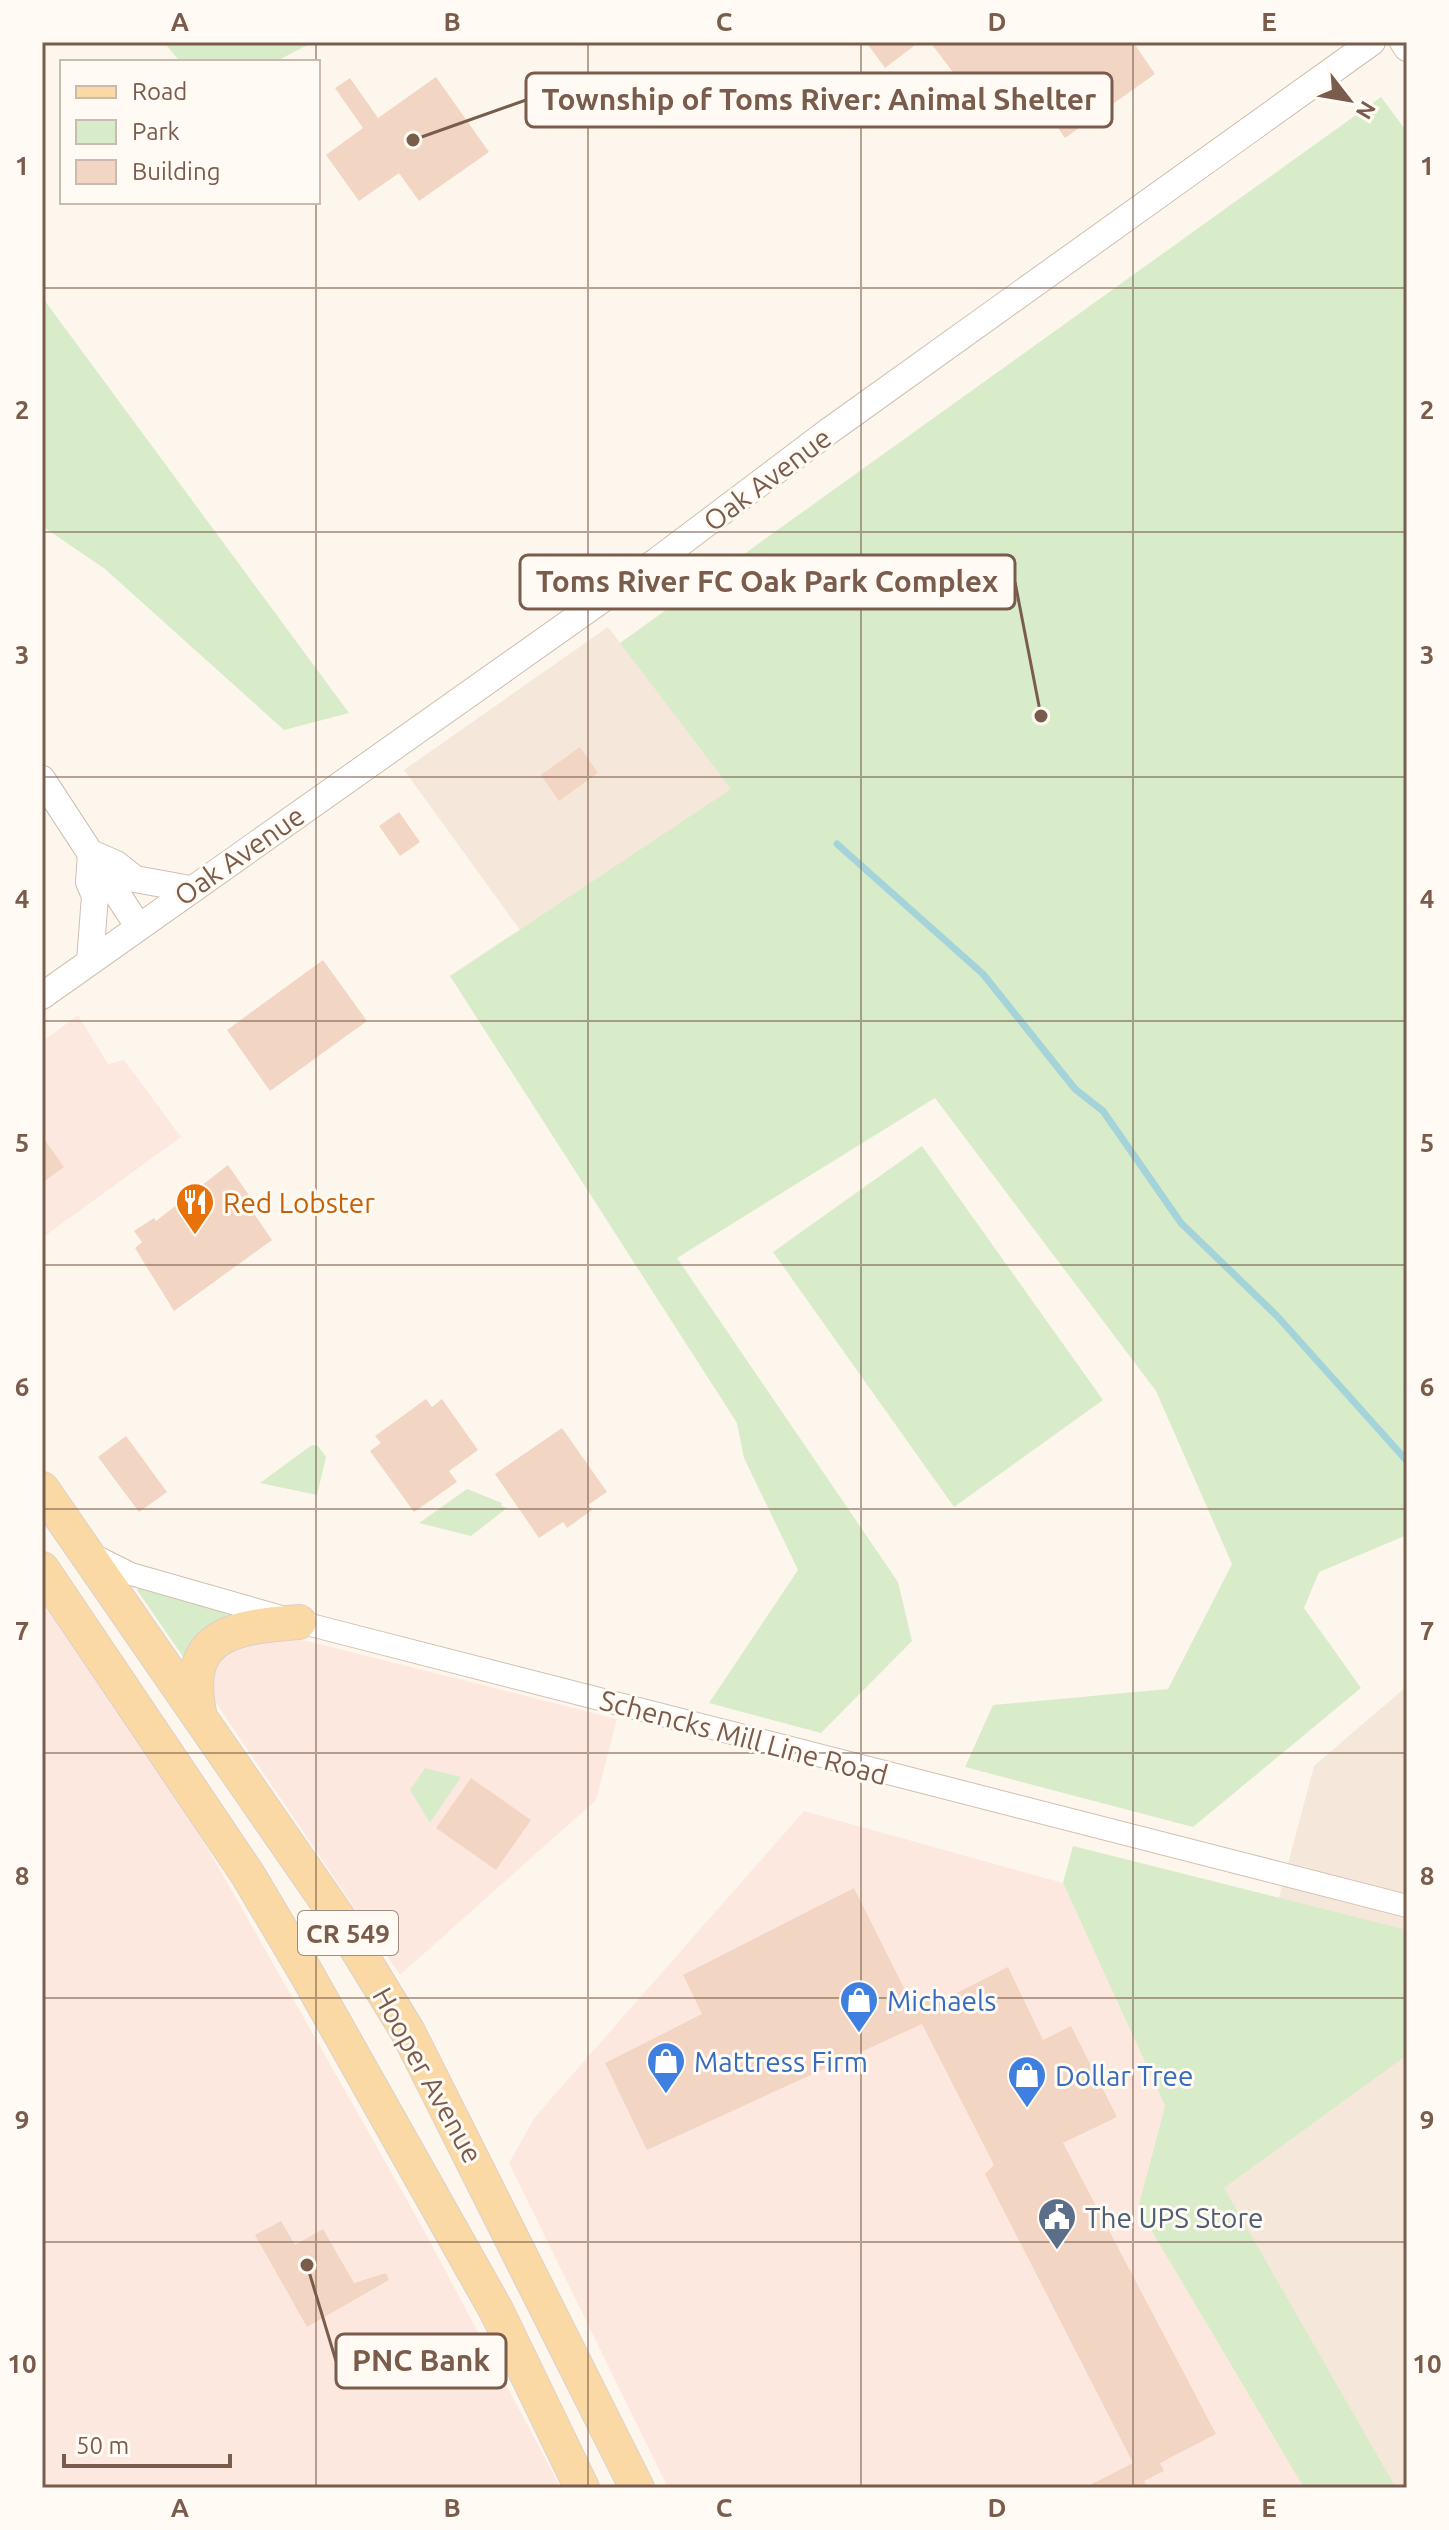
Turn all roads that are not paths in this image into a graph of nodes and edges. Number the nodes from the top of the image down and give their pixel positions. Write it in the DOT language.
graph roads {
  1 [pos="1372,42"];
  2 [pos="1403,42"];
  3 [pos="1407,48"];
  4 [pos="42,779"];
  5 [pos="91,853"];
  6 [pos="190,889"];
  7 [pos="138,926"];
  8 [pos="90,961"];
  9 [pos="42,996"];
  10 [pos="42,1489"];
  11 [pos="86,1552"];
  12 [pos="42,1569"];
  13 [pos="299,1622"];
  14 [pos="199,1713"];
  15 [pos="1407,1906"];
  16 [pos="582,2488"];
  17 [pos="637,2488"];
  1 -- 6 [label="street, Oak Avenue"];
  2 -- 3 [label="street"];
  4 -- 5 [label="street"];
  5 -- 6 [label="street"];
  5 -- 7 [label="street"];
  5 -- 8 [label="street"];
  6 -- 7 [label="street, Oak Avenue"];
  7 -- 8 [label="street, Oak Avenue"];
  8 -- 9 [label="street, Oak Avenue"];
  10 -- 11 [label="main road, Hooper Avenue / CR 549"];
  11 -- 13 [label="street, Schencks Mill Line Road"];
  11 -- 14 [label="main road, Hooper Avenue / CR 549"];
  12 -- 16 [label="main road, Hooper Avenue / CR 549"];
  13 -- 14 [label="main road"];
  13 -- 15 [label="street, Schencks Mill Line Road"];
  14 -- 17 [label="main road, Hooper Avenue / CR 549"];
}
